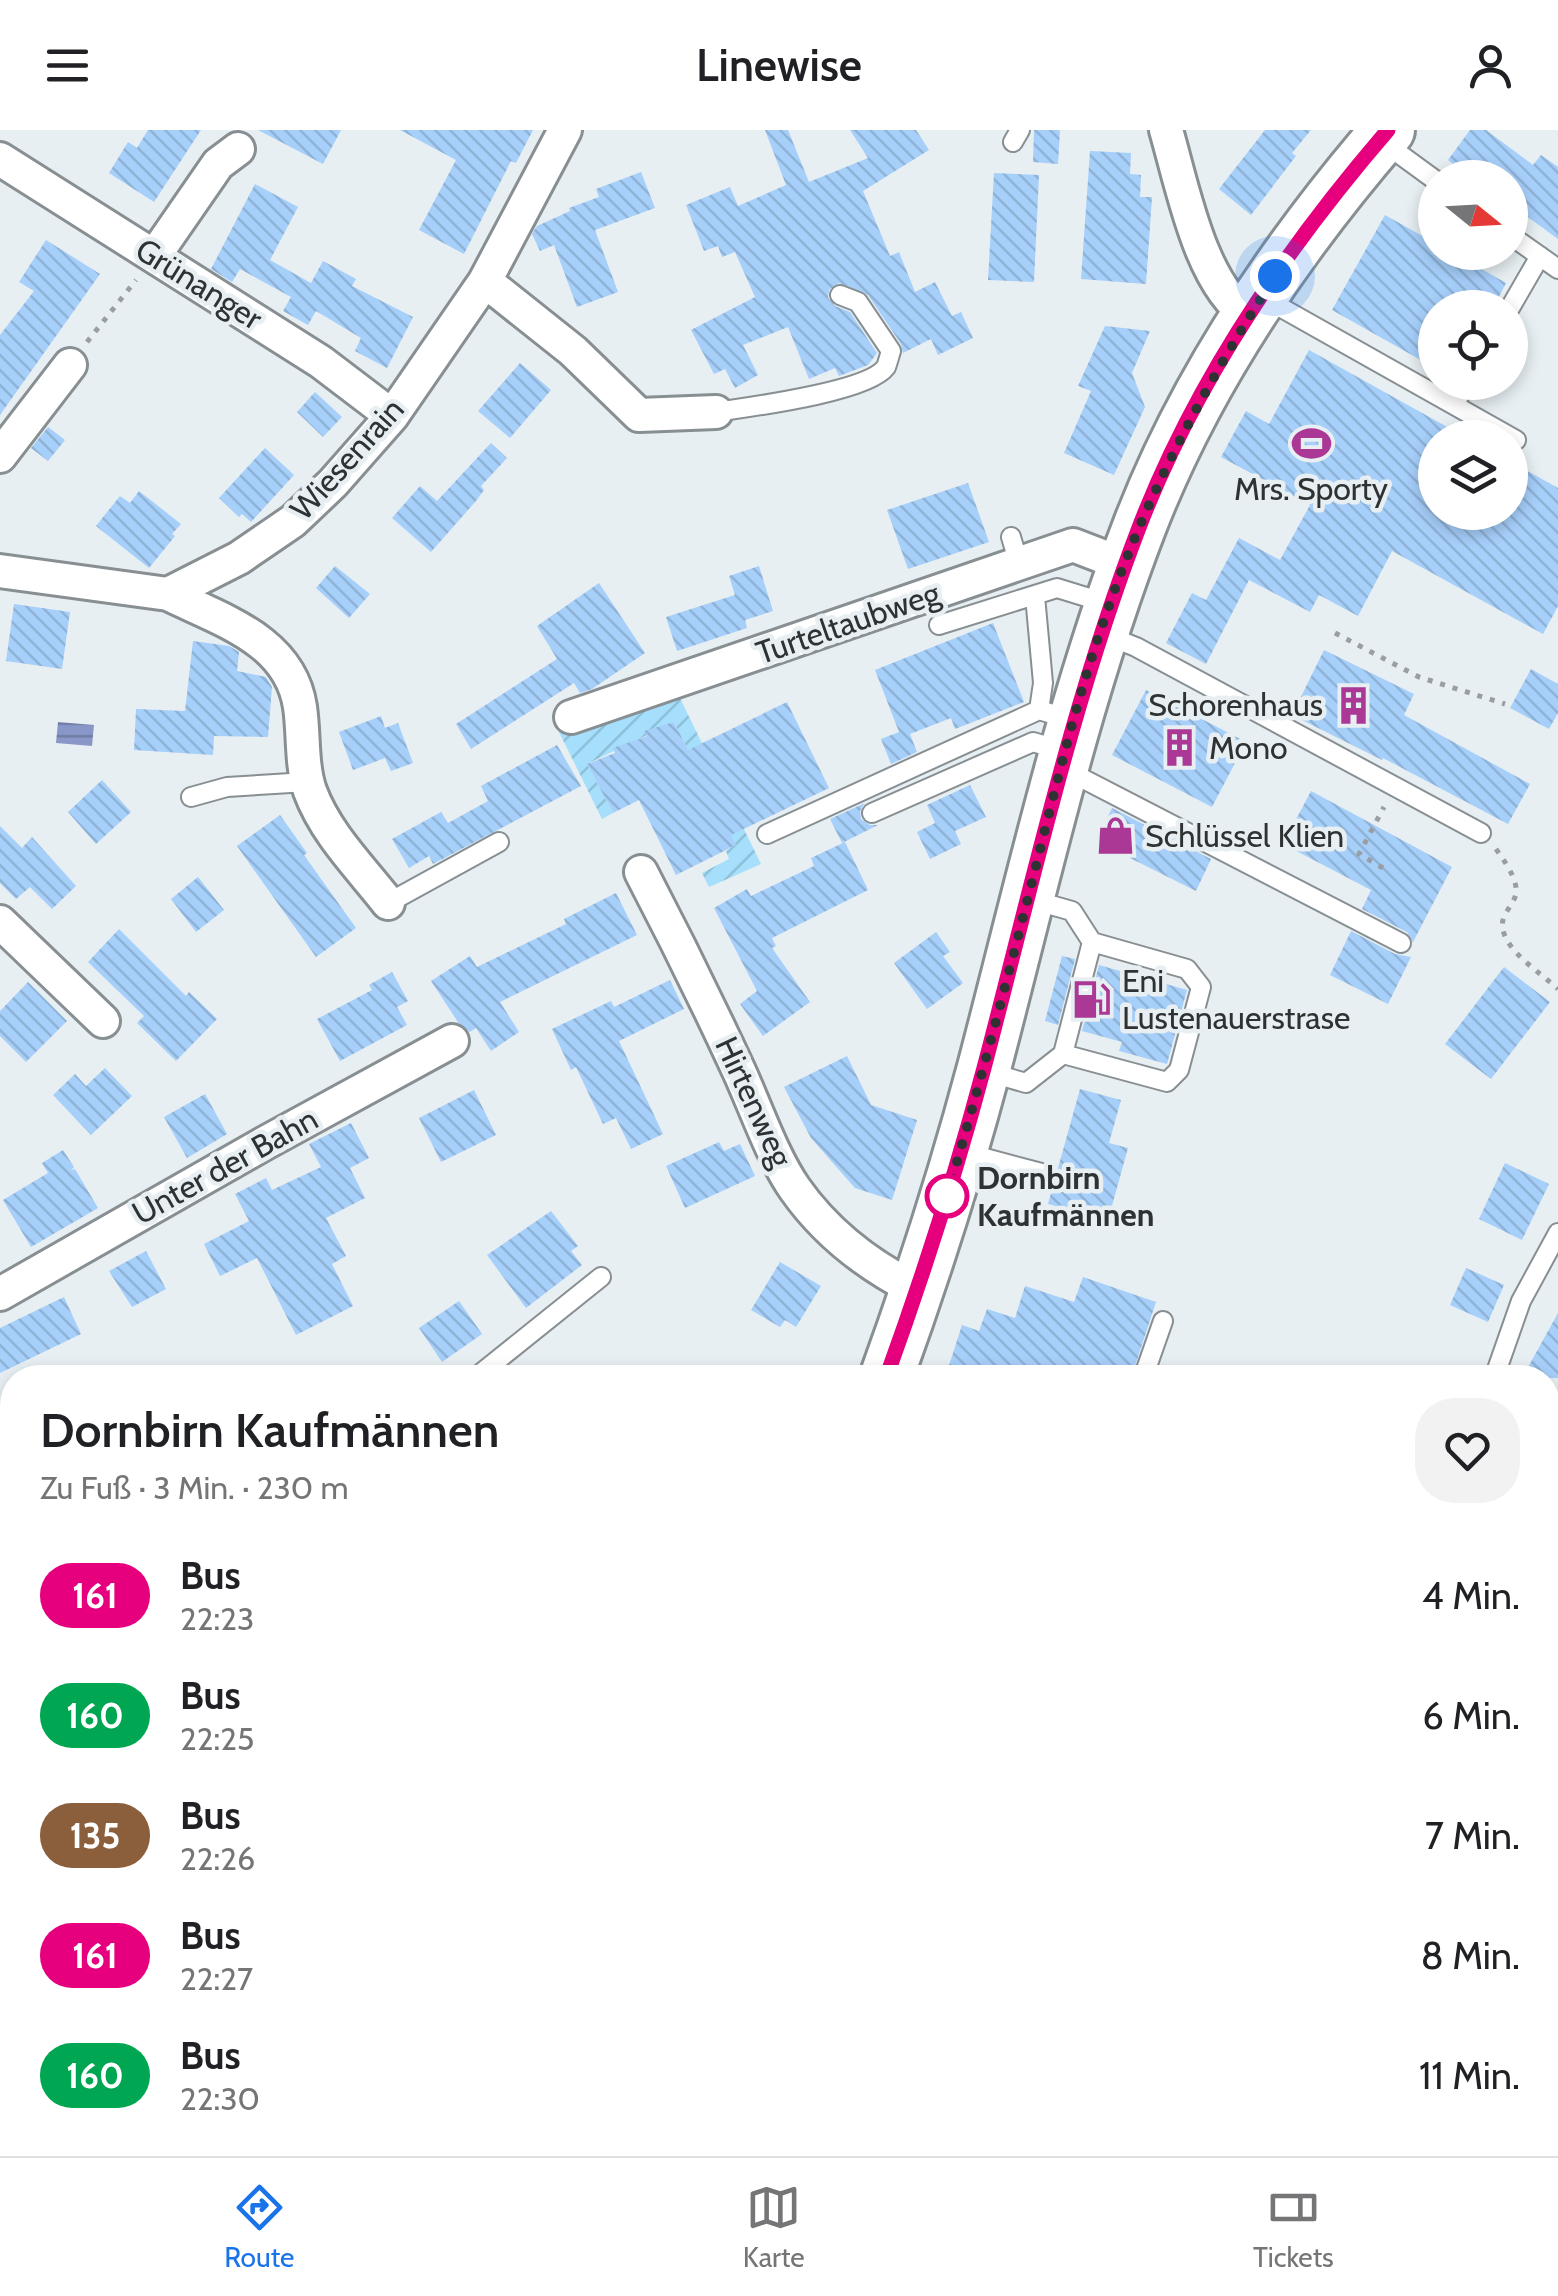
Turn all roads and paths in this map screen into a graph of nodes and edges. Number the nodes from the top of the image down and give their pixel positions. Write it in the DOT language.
graph roads {
  1 [pos="565,130"];
  2 [pos="1166,130"];
  3 [pos="1384,135"];
  4 [pos="238,150"];
  5 [pos="0,160"];
  6 [pos="1418,165"];
  7 [pos="1528,247"];
  8 [pos="155,255"];
  9 [pos="1540,256"];
  10 [pos="1558,270"];
  11 [pos="485,281"];
  12 [pos="1520,290"];
  13 [pos="840,294"];
  14 [pos="1255,306"];
  15 [pos="70,364"];
  16 [pos="1457,400"];
  17 [pos="1454,405"];
  18 [pos="716,412"];
  19 [pos="392,416"];
  20 [pos="1481,420"];
  21 [pos="0,456"];
  22 [pos="0,571"];
  23 [pos="168,594"];
  24 [pos="1035,596"];
  25 [pos="1111,601"];
  26 [pos="939,625"];
  27 [pos="1334,633"];
  28 [pos="1505,704"];
  29 [pos="570,717"];
  30 [pos="1060,737"];
  31 [pos="307,782"];
  32 [pos="1395,788"];
  33 [pos="191,797"];
  34 [pos="872,813"];
  35 [pos="1481,833"];
  36 [pos="767,834"];
  37 [pos="499,842"];
  38 [pos="1504,860"];
  39 [pos="1383,868"];
  40 [pos="641,872"];
  41 [pos="1028,899"];
  42 [pos="388,903"];
  43 [pos="0,922"];
  44 [pos="1092,942"];
  45 [pos="1401,942"];
  46 [pos="1558,989"];
  47 [pos="103,1021"];
  48 [pos="452,1042"];
  49 [pos="1062,1054"];
  50 [pos="983,1070"];
  51 [pos="960,1151"];
  52 [pos="1045,1174"];
  53 [pos="1558,1233"];
  54 [pos="602,1277"];
  55 [pos="917,1290"];
  56 [pos="0,1294"];
  57 [pos="1164,1321"];
  58 [pos="491,1365"];
  59 [pos="891,1365"];
  60 [pos="1147,1365"];
  61 [pos="1499,1365"];
  1 -- 11 [label="street, Wiesenrain"];
  2 -- 14 [label="street"];
  3 -- 6 [label="lane"];
  3 -- 14 [label="main road"];
  4 -- 8 [label="street"];
  5 -- 8 [label="street, Grünanger"];
  7 -- 9 [label="lane"];
  8 -- 15 [label="path"];
  8 -- 19 [label="street, Grünanger"];
  9 -- 10 [label="lane"];
  9 -- 12 [label="lane"];
  11 -- 18 [label="street"];
  11 -- 19 [label="street, Wiesenrain"];
  13 -- 18 [label="lane"];
  14 -- 17 [label="lane"];
  14 -- 25 [label="main road"];
  15 -- 21 [label="street"];
  16 -- 17 [label="lane"];
  17 -- 20 [label="lane"];
  19 -- 23 [label="street, Wiesenrain"];
  22 -- 23 [label="street"];
  23 -- 31 [label="street"];
  24 -- 25 [label="lane"];
  24 -- 26 [label="lane"];
  24 -- 30 [label="lane"];
  25 -- 29 [label="street, Turteltaubweg"];
  25 -- 30 [label="main road"];
  25 -- 32 [label="lane"];
  27 -- 28 [label="path"];
  30 -- 34 [label="lane"];
  30 -- 36 [label="lane"];
  30 -- 41 [label="main road"];
  30 -- 45 [label="lane"];
  31 -- 33 [label="lane"];
  31 -- 42 [label="street"];
  32 -- 35 [label="lane"];
  32 -- 39 [label="path"];
  37 -- 42 [label="lane"];
  38 -- 46 [label="path"];
  40 -- 55 [label="street, Hirtenweg"];
  41 -- 44 [label="lane"];
  41 -- 50 [label="main road"];
  43 -- 47 [label="street"];
  44 -- 49 [label="lane"];
  44 -- 49 [label="lane"];
  48 -- 56 [label="street, Unter der Bahn"];
  49 -- 50 [label="lane"];
  50 -- 51 [label="main road"];
  51 -- 52 [label="lane"];
  51 -- 55 [label="main road"];
  53 -- 61 [label="lane"];
  54 -- 58 [label="lane"];
  55 -- 59 [label="main road"];
  57 -- 60 [label="lane"];
}
